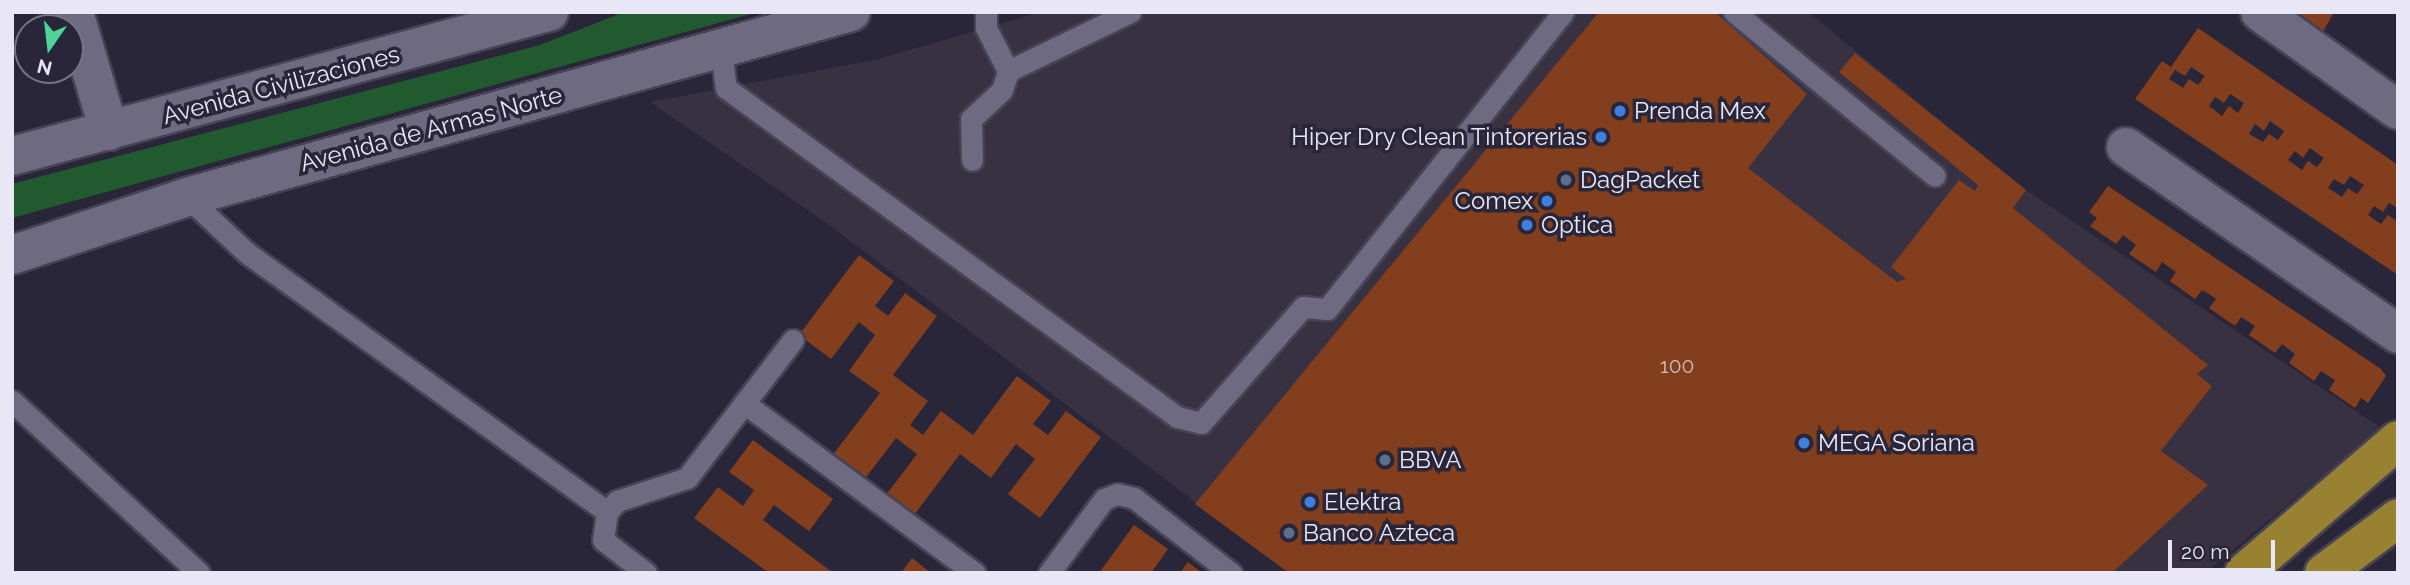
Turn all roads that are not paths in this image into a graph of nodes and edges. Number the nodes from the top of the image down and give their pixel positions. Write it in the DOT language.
graph roads {
  1 [pos="74,12"];
  2 [pos="549,12"];
  3 [pos="851,12"];
  4 [pos="986,12"];
  5 [pos="1130,12"];
  6 [pos="1563,12"];
  7 [pos="1734,12"];
  8 [pos="2260,12"];
  9 [pos="721,49"];
  10 [pos="1008,71"];
  11 [pos="2398,110"];
  12 [pos="109,131"];
  13 [pos="2126,147"];
  14 [pos="12,156"];
  15 [pos="972,160"];
  16 [pos="1935,176"];
  17 [pos="187,197"];
  18 [pos="12,255"];
  19 [pos="2398,334"];
  20 [pos="793,340"];
  21 [pos="12,401"];
  22 [pos="744,403"];
  23 [pos="2398,440"];
  24 [pos="607,512"];
  25 [pos="2385,529"];
  26 [pos="199,573"];
  27 [pos="646,573"];
  28 [pos="975,573"];
  29 [pos="1049,573"];
  30 [pos="1231,573"];
  31 [pos="2244,573"];
  32 [pos="2324,573"];
  1 -- 12 [label="main road"];
  2 -- 12 [label="main road, Avenida Civilizaciones"];
  3 -- 9 [label="main road, Avenida de Armas Norte"];
  4 -- 10 [label="lane"];
  5 -- 10 [label="lane"];
  6 -- 9 [label="lane"];
  7 -- 16 [label="lane"];
  8 -- 11 [label="main road"];
  9 -- 17 [label="main road, Avenida de Armas Norte"];
  10 -- 15 [label="lane"];
  12 -- 14 [label="main road, Avenida Civilizaciones"];
  13 -- 19 [label="main road"];
  17 -- 18 [label="main road, Avenida de Armas Norte"];
  17 -- 24 [label="lane"];
  20 -- 22 [label="lane"];
  21 -- 26 [label="lane"];
  22 -- 24 [label="lane"];
  22 -- 28 [label="lane"];
  23 -- 31 [label="highway"];
  24 -- 27 [label="lane"];
  25 -- 32 [label="highway"];
  29 -- 30 [label="lane"];
}
